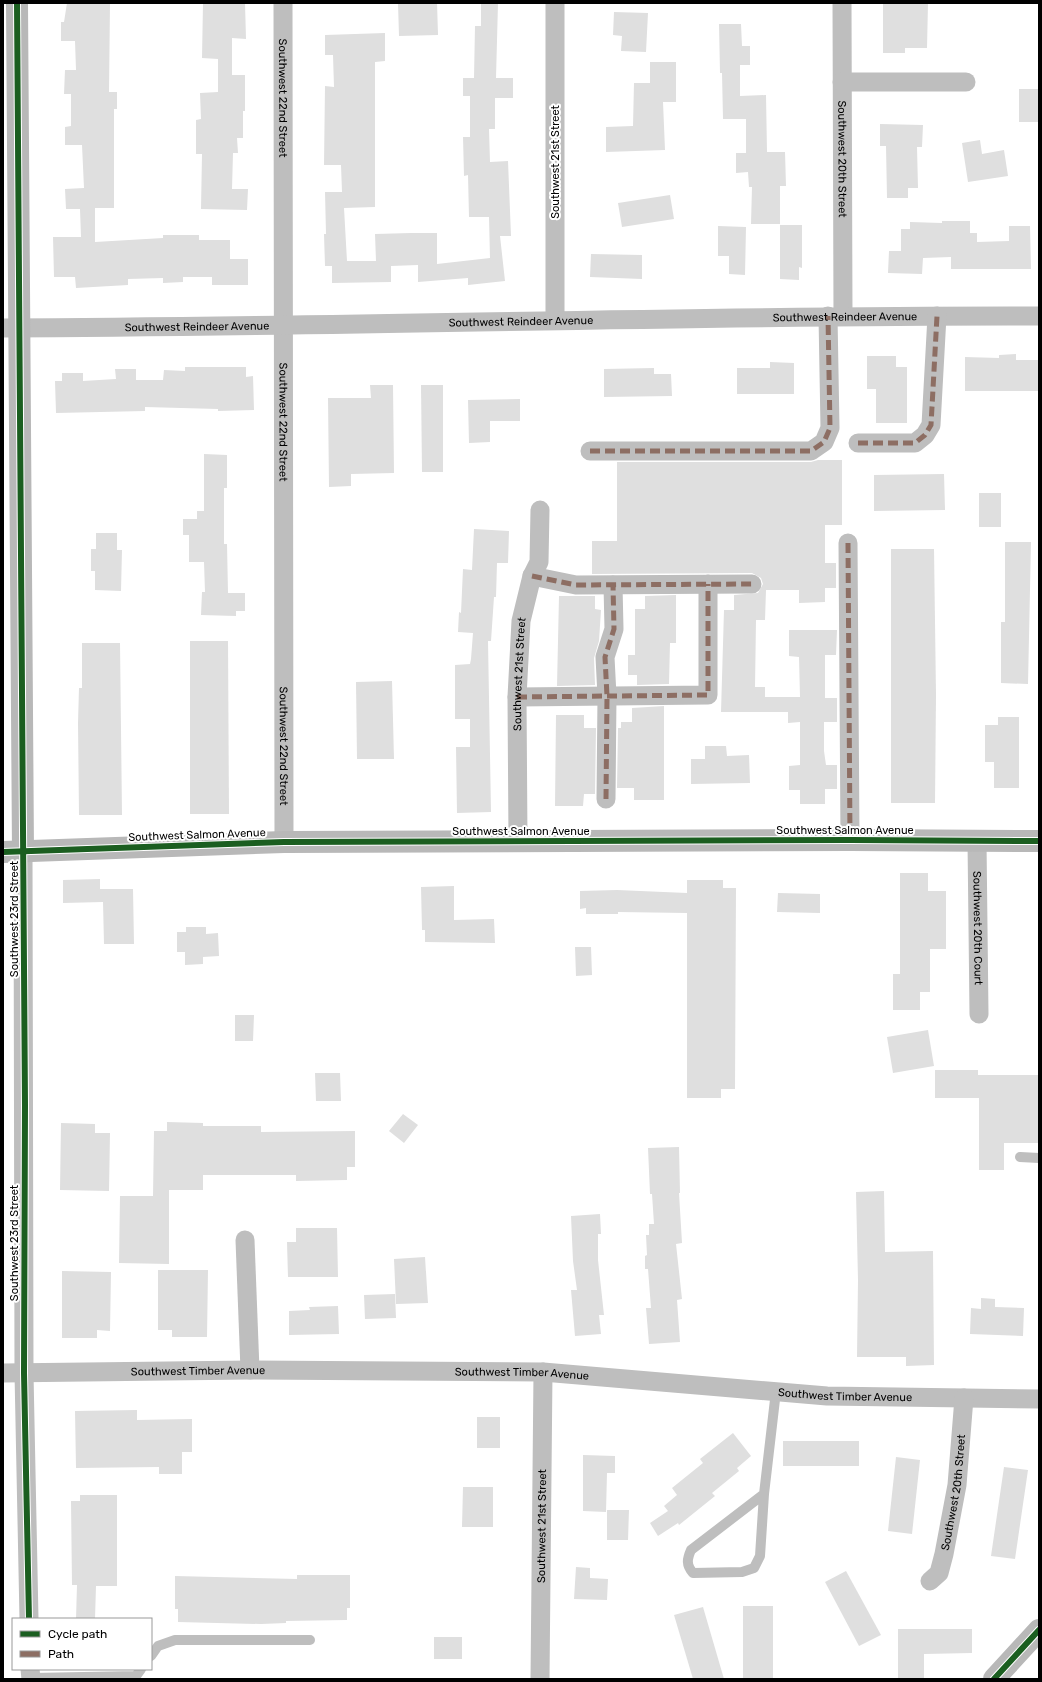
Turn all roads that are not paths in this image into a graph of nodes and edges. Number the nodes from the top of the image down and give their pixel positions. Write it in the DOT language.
graph roads {
  1 [pos="17,3"];
  2 [pos="283,3"];
  3 [pos="555,3"];
  4 [pos="842,3"];
  5 [pos="842,82"];
  6 [pos="966,82"];
  7 [pos="836,316"];
  8 [pos="937,316"];
  9 [pos="1039,316"];
  10 [pos="555,320"];
  11 [pos="283,326"];
  12 [pos="11,328"];
  13 [pos="858,443"];
  14 [pos="590,451"];
  15 [pos="540,510"];
  16 [pos="848,543"];
  17 [pos="532,576"];
  18 [pos="708,584"];
  19 [pos="752,584"];
  20 [pos="613,585"];
  21 [pos="607,696"];
  22 [pos="517,697"];
  23 [pos="606,799"];
  24 [pos="850,840"];
  25 [pos="518,841"];
  26 [pos="977,841"];
  27 [pos="1039,841"];
  28 [pos="284,842"];
  29 [pos="13,852"];
  30 [pos="979,1014"];
  31 [pos="1020,1158"];
  32 [pos="1039,1158"];
  33 [pos="245,1240"];
  34 [pos="250,1370"];
  35 [pos="543,1372"];
  36 [pos="3,1373"];
  37 [pos="24,1373"];
  38 [pos="776,1391"];
  39 [pos="964,1398"];
  40 [pos="1039,1399"];
  41 [pos="764,1494"];
  42 [pos="930,1581"];
  43 [pos="29,1618"];
  44 [pos="1039,1630"];
  45 [pos="310,1640"];
  46 [pos="152,1655"];
  47 [pos="140,1670"];
  48 [pos="31,1675"];
  49 [pos="540,1679"];
  50 [pos="994,1679"];
  1 -- 12 [label="main road, Southwest 23rd Street"];
  2 -- 11 [label="street, Southwest 22nd Street"];
  3 -- 10 [label="street, Southwest 21st Street"];
  4 -- 5 [label="street, Southwest 20th Street"];
  5 -- 6 [label="street"];
  5 -- 7 [label="street, Southwest 20th Street"];
  7 -- 8 [label="street, Southwest Reindeer Avenue"];
  7 -- 10 [label="street, Southwest Reindeer Avenue"];
  7 -- 14 [label="street, Southwest 20th Street"];
  8 -- 9 [label="street, Southwest Reindeer Avenue"];
  8 -- 13 [label="street"];
  10 -- 11 [label="street, Southwest Reindeer Avenue"];
  11 -- 12 [label="street, Southwest Reindeer Avenue"];
  11 -- 28 [label="street, Southwest 22nd Street"];
  12 -- 29 [label="main road, Southwest 23rd Street"];
  15 -- 17 [label="street, Southwest 21st Street"];
  16 -- 24 [label="street"];
  17 -- 20 [label="street"];
  17 -- 22 [label="street, Southwest 21st Street"];
  18 -- 19 [label="street"];
  18 -- 20 [label="street"];
  18 -- 21 [label="street"];
  20 -- 21 [label="street"];
  21 -- 22 [label="street"];
  21 -- 23 [label="street"];
  22 -- 25 [label="street, Southwest 21st Street"];
  24 -- 25 [label="main road, Southwest Salmon Avenue"];
  24 -- 26 [label="main road, Southwest Salmon Avenue"];
  25 -- 28 [label="main road, Southwest Salmon Avenue"];
  26 -- 27 [label="main road, Southwest Salmon Avenue"];
  26 -- 30 [label="street, Southwest 20th Court"];
  28 -- 29 [label="main road, Southwest Salmon Avenue"];
  29 -- 37 [label="street, Southwest 23rd Street"];
  31 -- 32 [label="lane"];
  33 -- 34 [label="street"];
  34 -- 35 [label="street, Southwest Timber Avenue"];
  34 -- 37 [label="street, Southwest Timber Avenue"];
  35 -- 38 [label="street, Southwest Timber Avenue"];
  35 -- 49 [label="street, Southwest 21st Street"];
  36 -- 37 [label="street, Southwest Timber Avenue"];
  37 -- 43 [label="street, Southwest 23rd Street"];
  38 -- 39 [label="street, Southwest Timber Avenue"];
  38 -- 41 [label="lane"];
  39 -- 40 [label="street, Southwest Timber Avenue"];
  39 -- 42 [label="street, Southwest 20th Street"];
  41 -- 41 [label="lane"];
  44 -- 50 [label="main road"];
  45 -- 46 [label="lane"];
  47 -- 48 [label="lane"];
}
